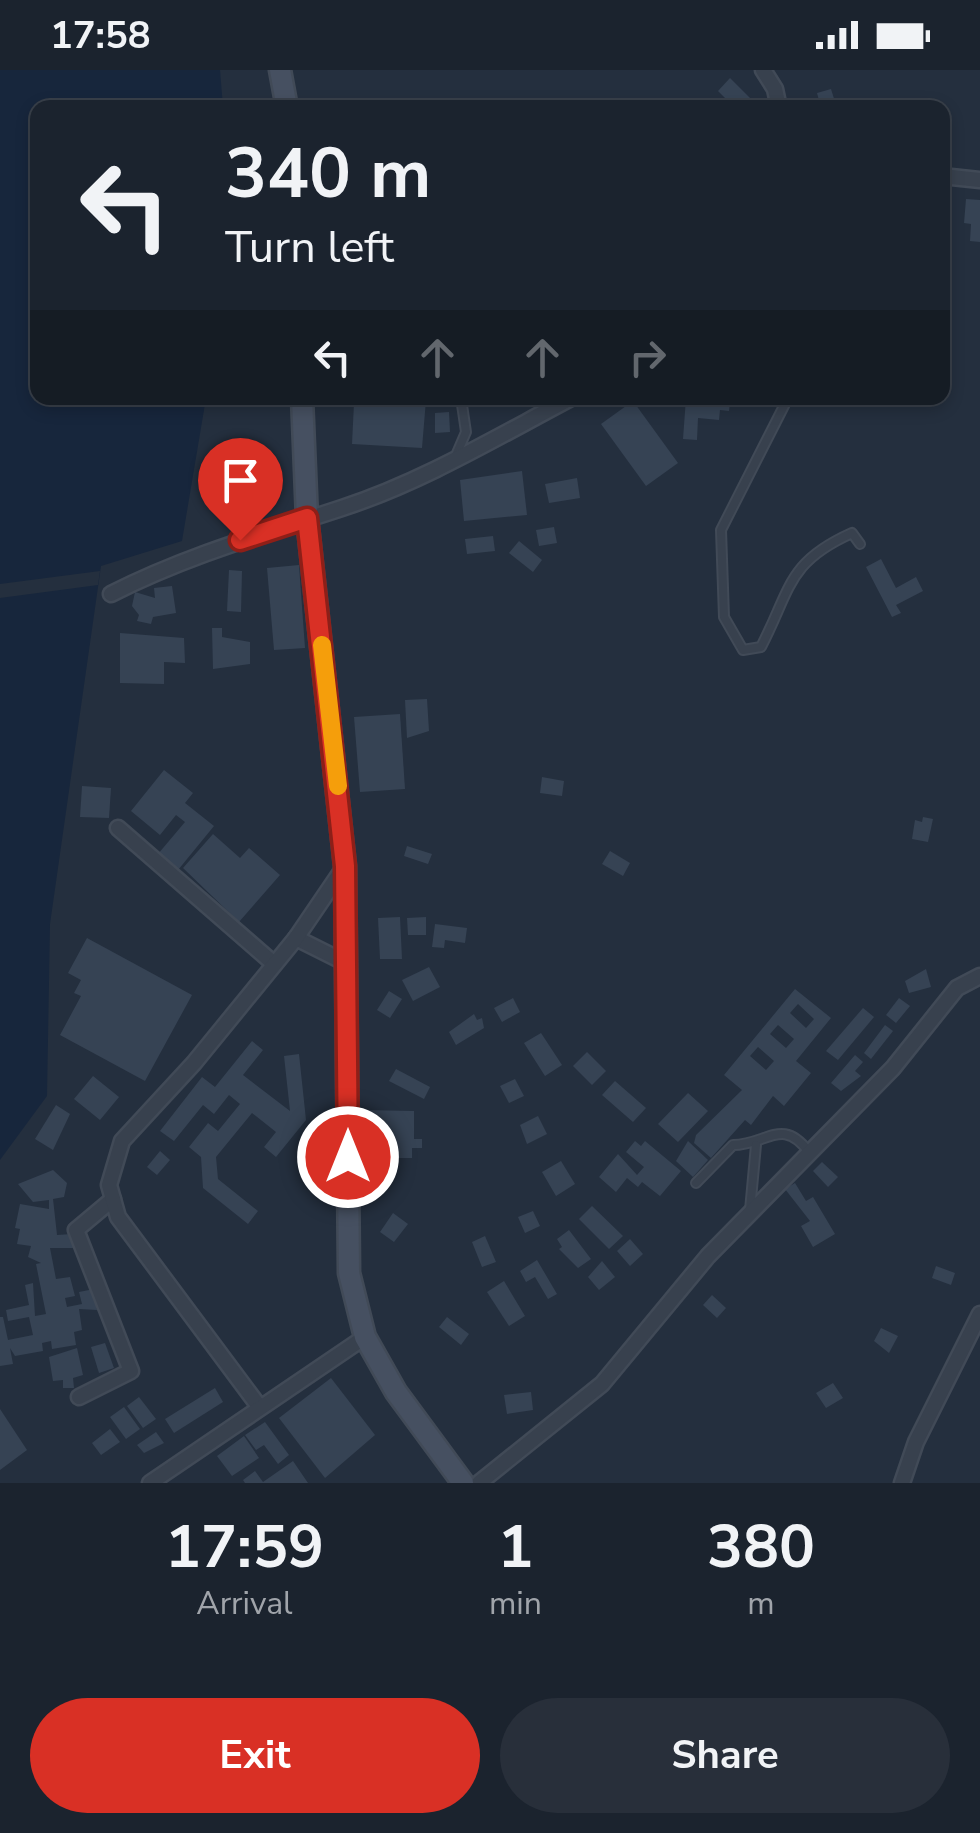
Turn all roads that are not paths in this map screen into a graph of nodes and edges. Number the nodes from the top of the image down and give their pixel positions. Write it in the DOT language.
graph roads {
  1 [pos="280,70"];
  2 [pos="763,70"];
  3 [pos="286,100"];
  4 [pos="777,100"];
  5 [pos="950,177"];
  6 [pos="980,180"];
  7 [pos="302,405"];
  8 [pos="462,405"];
  9 [pos="558,405"];
  10 [pos="784,405"];
  11 [pos="454,460"];
  12 [pos="307,518"];
  13 [pos="860,544"];
  14 [pos="111,594"];
  15 [pos="118,828"];
  16 [pos="345,866"];
  17 [pos="296,938"];
  18 [pos="273,963"];
  19 [pos="346,963"];
  20 [pos="980,976"];
  21 [pos="756,1145"];
  22 [pos="809,1152"];
  23 [pos="696,1183"];
  24 [pos="113,1200"];
  25 [pos="750,1211"];
  26 [pos="980,1314"];
  27 [pos="365,1337"];
  28 [pos="79,1397"];
  29 [pos="258,1405"];
  30 [pos="150,1483"];
  31 [pos="462,1483"];
  32 [pos="478,1483"];
  33 [pos="902,1483"];
  1 -- 3 [label="main road"];
  2 -- 4 [label="street"];
  5 -- 6 [label="street"];
  7 -- 12 [label="main road"];
  8 -- 11 [label="lane"];
  9 -- 11 [label="street"];
  10 -- 13 [label="lane"];
  11 -- 12 [label="street"];
  12 -- 14 [label="street"];
  12 -- 16 [label="main road"];
  15 -- 18 [label="street"];
  16 -- 17 [label="street"];
  16 -- 19 [label="main road"];
  17 -- 18 [label="street"];
  17 -- 19 [label="street"];
  18 -- 24 [label="street"];
  19 -- 27 [label="main road"];
  20 -- 22 [label="street"];
  21 -- 22 [label="lane"];
  21 -- 23 [label="lane"];
  21 -- 25 [label="lane"];
  22 -- 25 [label="street"];
  24 -- 28 [label="street"];
  24 -- 29 [label="street"];
  25 -- 32 [label="street"];
  26 -- 33 [label="street"];
  27 -- 29 [label="street"];
  27 -- 31 [label="main road"];
  29 -- 30 [label="street"];
}
